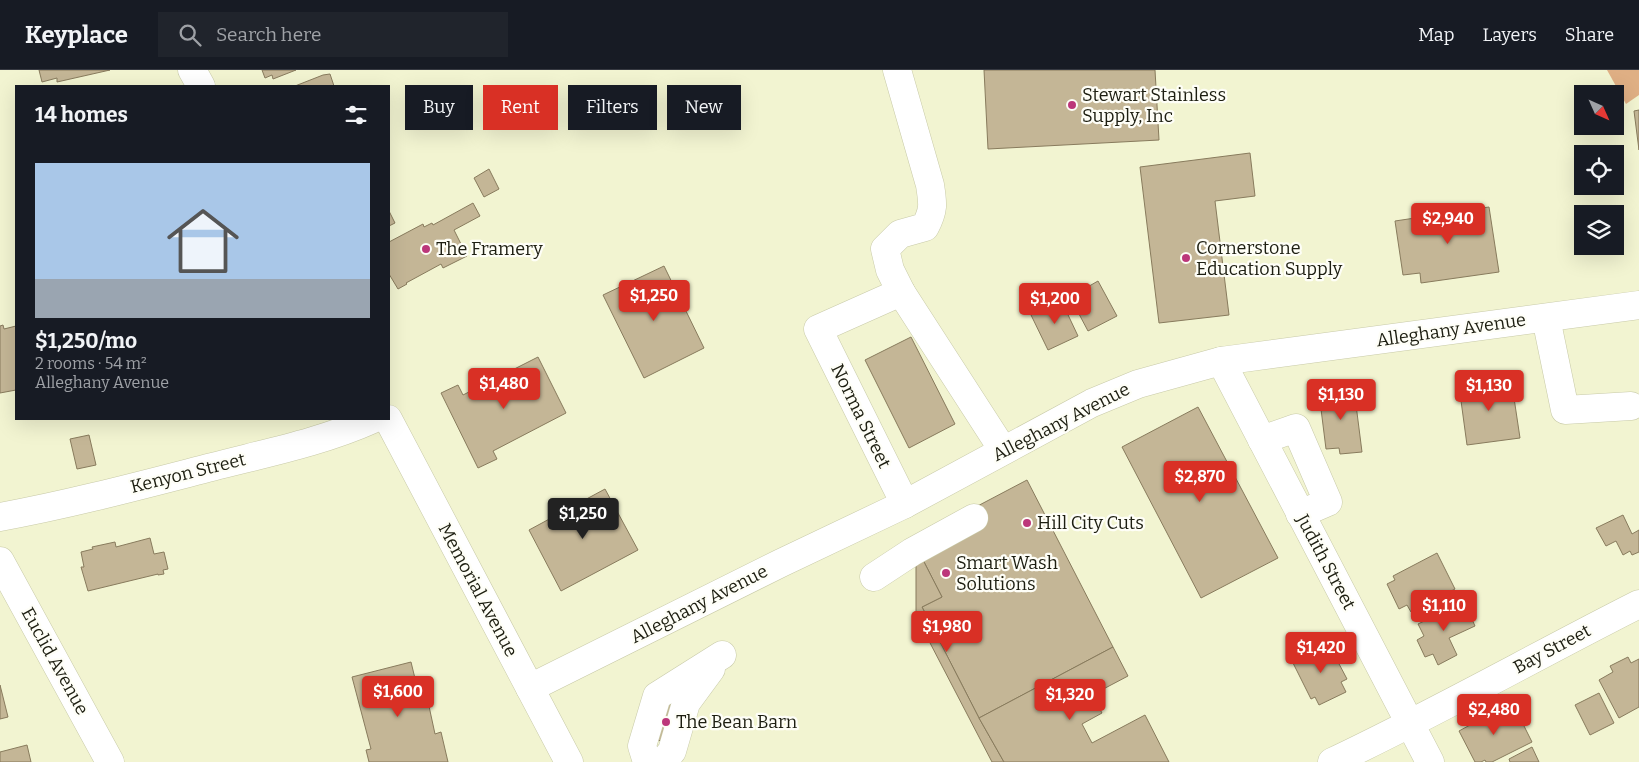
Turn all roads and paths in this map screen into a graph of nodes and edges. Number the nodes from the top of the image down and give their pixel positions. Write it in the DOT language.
graph roads {
  1 [pos="192,70"];
  2 [pos="897,70"];
  3 [pos="200,85"];
  4 [pos="901,292"];
  5 [pos="1639,305"];
  6 [pos="1546,318"];
  7 [pos="1221,361"];
  8 [pos="1631,406"];
  9 [pos="370,420"];
  10 [pos="389,420"];
  11 [pos="1262,440"];
  12 [pos="1003,450"];
  13 [pos="905,504"];
  14 [pos="1300,514"];
  15 [pos="0,517"];
  16 [pos="974,518"];
  17 [pos="0,561"];
  18 [pos="874,577"];
  19 [pos="1639,604"];
  20 [pos="530,688"];
  21 [pos="1411,724"];
  22 [pos="110,762"];
  23 [pos="569,762"];
  24 [pos="646,762"];
  25 [pos="663,762"];
  26 [pos="1332,762"];
  27 [pos="1430,762"];
  1 -- 3 [label="street"];
  2 -- 4 [label="street"];
  4 -- 12 [label="street"];
  4 -- 13 [label="street, Norma Street"];
  5 -- 6 [label="street, Alleghany Avenue"];
  6 -- 7 [label="street, Alleghany Avenue"];
  6 -- 8 [label="street"];
  7 -- 11 [label="street, Judith Street"];
  7 -- 12 [label="street, Alleghany Avenue"];
  9 -- 15 [label="street, Kenyon Street"];
  10 -- 20 [label="street, Memorial Avenue"];
  11 -- 14 [label="street, Judith Street"];
  11 -- 14 [label="street"];
  12 -- 13 [label="street, Alleghany Avenue"];
  13 -- 20 [label="street, Alleghany Avenue"];
  14 -- 21 [label="street, Judith Street"];
  16 -- 18 [label="street"];
  17 -- 22 [label="street, Euclid Avenue"];
  19 -- 21 [label="street, Bay Street"];
  20 -- 23 [label="street, Memorial Avenue"];
  21 -- 26 [label="street, Bay Street"];
  21 -- 27 [label="street, Judith Street"];
  24 -- 25 [label="street"];
}
